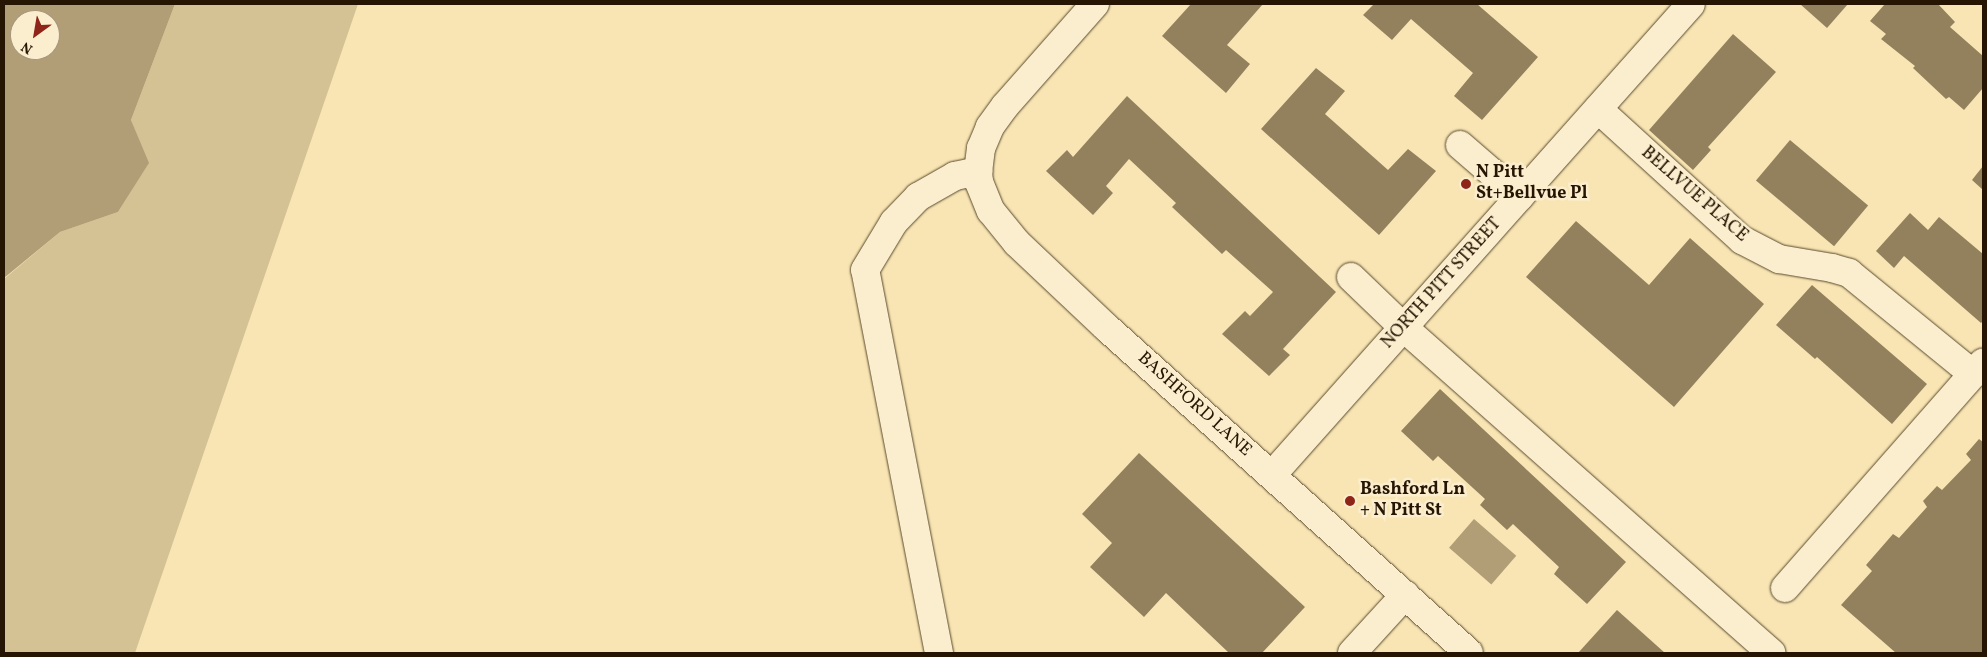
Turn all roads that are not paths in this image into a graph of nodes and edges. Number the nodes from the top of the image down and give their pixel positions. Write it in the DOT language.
graph roads {
  1 [pos="1095,4"];
  2 [pos="1691,4"];
  3 [pos="1598,109"];
  4 [pos="1460,145"];
  5 [pos="978,171"];
  6 [pos="1520,197"];
  7 [pos="1351,277"];
  8 [pos="1403,327"];
  9 [pos="1978,368"];
  10 [pos="1272,475"];
  11 [pos="1785,588"];
  12 [pos="1405,595"];
  13 [pos="938,653"];
  14 [pos="1352,653"];
  15 [pos="1469,653"];
  16 [pos="1771,653"];
  1 -- 5 [label="street, BASHFORD LANE"];
  2 -- 3 [label="street, NORTH PITT STREET"];
  3 -- 6 [label="street, NORTH PITT STREET"];
  3 -- 9 [label="street, BELLVUE PLACE"];
  4 -- 6 [label="street"];
  5 -- 10 [label="street, BASHFORD LANE"];
  5 -- 13 [label="street"];
  6 -- 8 [label="street, NORTH PITT STREET"];
  7 -- 8 [label="street"];
  8 -- 10 [label="street, NORTH PITT STREET"];
  8 -- 16 [label="street"];
  9 -- 11 [label="street"];
  10 -- 12 [label="street, BASHFORD LANE"];
  12 -- 14 [label="street"];
  12 -- 15 [label="street, BASHFORD LANE"];
}
